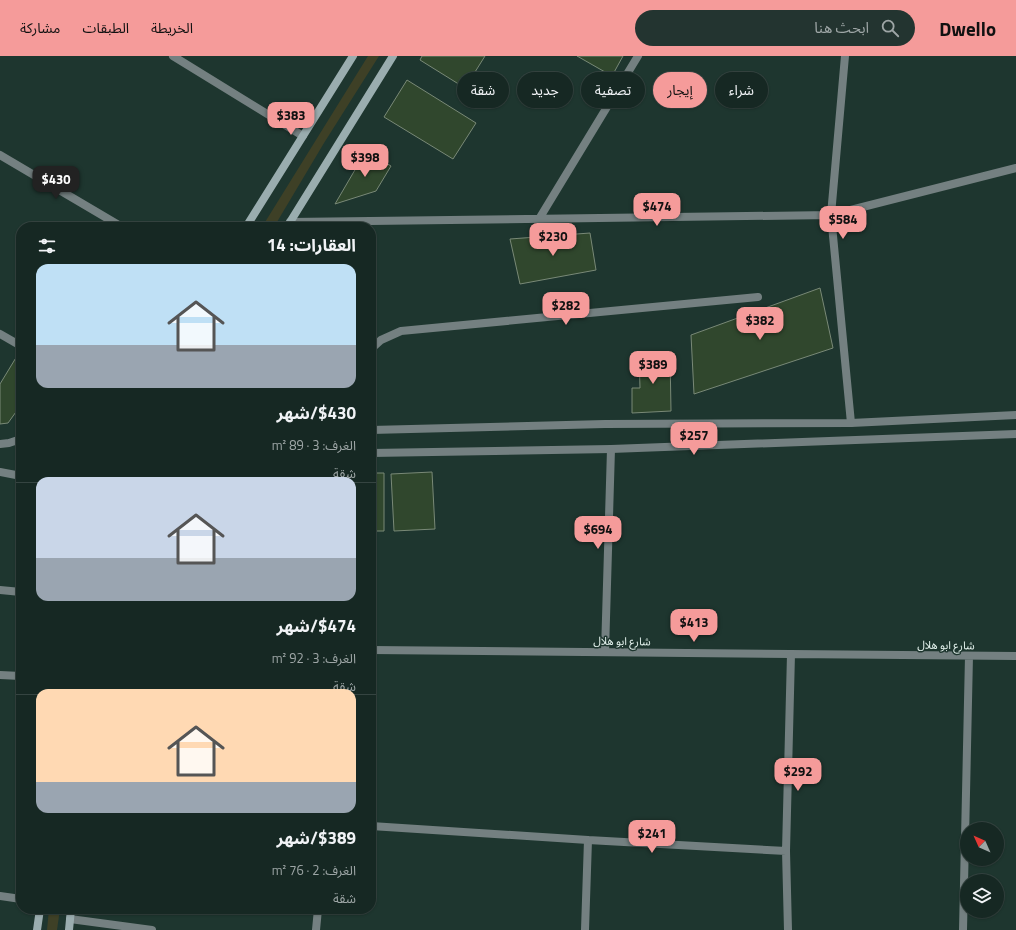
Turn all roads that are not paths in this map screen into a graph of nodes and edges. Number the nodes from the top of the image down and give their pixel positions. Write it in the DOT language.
graph roads {
  1 [pos="173,56"];
  2 [pos="353,56"];
  3 [pos="393,56"];
  4 [pos="638,56"];
  5 [pos="845,56"];
  6 [pos="303,136"];
  7 [pos="0,155"];
  8 [pos="1016,168"];
  9 [pos="831,215"];
  10 [pos="539,219"];
  11 [pos="114,222"];
  12 [pos="249,222"];
  13 [pos="290,222"];
  14 [pos="376,222"];
  15 [pos="758,297"];
  16 [pos="0,334"];
  17 [pos="16,343"];
  18 [pos="376,344"];
  19 [pos="1016,415"];
  20 [pos="851,423"];
  21 [pos="376,430"];
  22 [pos="1016,434"];
  23 [pos="16,440"];
  24 [pos="0,444"];
  25 [pos="611,449"];
  26 [pos="376,453"];
  27 [pos="0,472"];
  28 [pos="16,475"];
  29 [pos="0,590"];
  30 [pos="16,592"];
  31 [pos="376,650"];
  32 [pos="605,652"];
  33 [pos="792,654"];
  34 [pos="969,656"];
  35 [pos="1016,656"];
  36 [pos="0,675"];
  37 [pos="16,676"];
  38 [pos="376,826"];
  39 [pos="588,840"];
  40 [pos="786,850"];
  41 [pos="0,896"];
  42 [pos="16,898"];
  43 [pos="39,914"];
  44 [pos="70,914"];
  45 [pos="318,914"];
  46 [pos="70,919"];
  47 [pos="37,930"];
  48 [pos="69,930"];
  49 [pos="152,930"];
  50 [pos="316,930"];
  51 [pos="585,930"];
  52 [pos="788,930"];
  53 [pos="963,930"];
  1 -- 6 [label="street"];
  2 -- 6 [label="main road"];
  3 -- 13 [label="main road"];
  4 -- 10 [label="street"];
  5 -- 9 [label="street"];
  6 -- 12 [label="main road"];
  7 -- 11 [label="street"];
  8 -- 9 [label="street"];
  9 -- 10 [label="street"];
  9 -- 20 [label="street"];
  10 -- 14 [label="street"];
  15 -- 18 [label="street"];
  16 -- 17 [label="street"];
  19 -- 20 [label="street"];
  20 -- 21 [label="street"];
  22 -- 25 [label="street"];
  23 -- 24 [label="street"];
  25 -- 26 [label="street"];
  25 -- 32 [label="street"];
  27 -- 28 [label="street"];
  29 -- 30 [label="street"];
  31 -- 32 [label="street, شارع ابو هلال"];
  32 -- 33 [label="street, شارع ابو هلال"];
  33 -- 34 [label="street, شارع ابو هلال"];
  33 -- 40 [label="street"];
  34 -- 35 [label="street, شارع ابو هلال"];
  34 -- 53 [label="street"];
  36 -- 37 [label="street"];
  38 -- 39 [label="street"];
  39 -- 40 [label="street"];
  39 -- 51 [label="street"];
  40 -- 52 [label="street"];
  41 -- 42 [label="street"];
  43 -- 47 [label="main road"];
  44 -- 46 [label="main road"];
  45 -- 50 [label="street"];
  46 -- 48 [label="main road"];
  46 -- 49 [label="street"];
}
